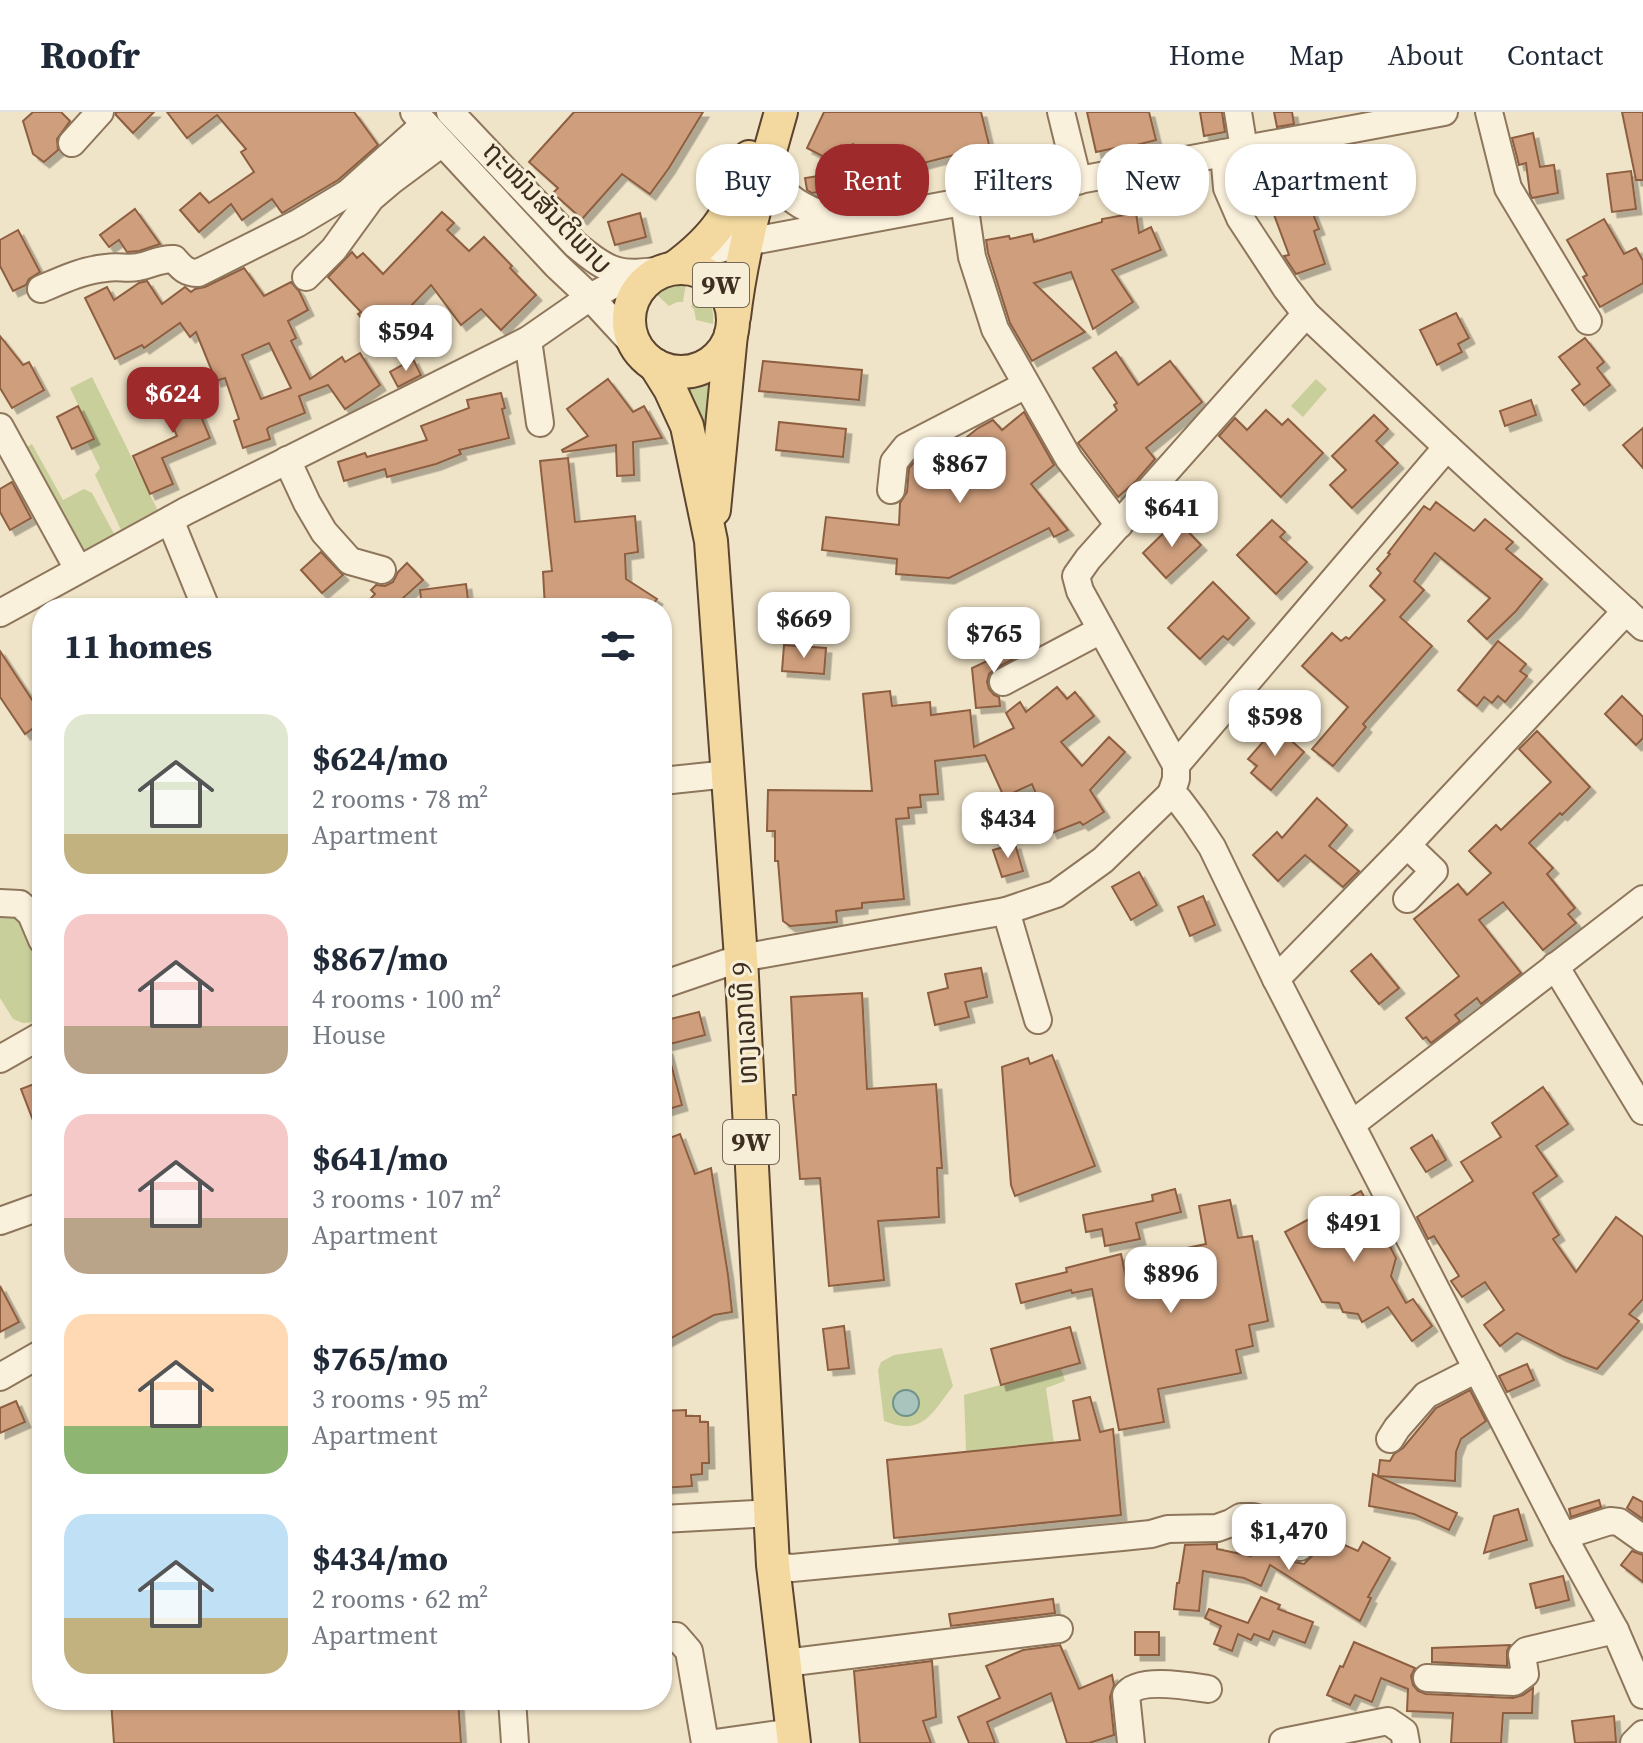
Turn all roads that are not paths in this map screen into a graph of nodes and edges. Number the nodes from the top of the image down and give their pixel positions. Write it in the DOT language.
graph roads {
  1 [pos="100,112"];
  2 [pos="450,112"];
  3 [pos="763,112"];
  4 [pos="781,112"];
  5 [pos="1061,112"];
  6 [pos="1238,112"];
  7 [pos="1444,112"];
  8 [pos="1489,112"];
  9 [pos="427,126"];
  10 [pos="72,143"];
  11 [pos="772,144"];
  12 [pos="1069,144"];
  13 [pos="1235,144"];
  14 [pos="1272,144"];
  15 [pos="1225,153"];
  16 [pos="1081,180"];
  17 [pos="799,202"];
  18 [pos="945,206"];
  19 [pos="754,216"];
  20 [pos="966,216"];
  21 [pos="1239,216"];
  22 [pos="850,223"];
  23 [pos="747,242"];
  24 [pos="665,267"];
  25 [pos="306,277"];
  26 [pos="41,289"];
  27 [pos="590,297"];
  28 [pos="1306,314"];
  29 [pos="1588,321"];
  30 [pos="732,329"];
  31 [pos="528,340"];
  32 [pos="646,356"];
  33 [pos="1026,385"];
  34 [pos="540,423"];
  35 [pos="0,427"];
  36 [pos="1447,447"];
  37 [pos="287,460"];
  38 [pos="891,490"];
  39 [pos="170,520"];
  40 [pos="1119,525"];
  41 [pos="711,541"];
  42 [pos="78,569"];
  43 [pos="382,570"];
  44 [pos="202,598"];
  45 [pos="0,613"];
  46 [pos="1634,619"];
  47 [pos="1101,630"];
  48 [pos="1003,682"];
  49 [pos="1176,765"];
  50 [pos="728,774"];
  51 [pos="672,780"];
  52 [pos="1171,794"];
  53 [pos="1407,845"];
  54 [pos="1407,899"];
  55 [pos="1643,899"];
  56 [pos="0,903"];
  57 [pos="1006,911"];
  58 [pos="32,916"];
  59 [pos="741,958"];
  60 [pos="1555,966"];
  61 [pos="1276,979"];
  62 [pos="672,982"];
  63 [pos="1038,1020"];
  64 [pos="32,1041"];
  65 [pos="0,1059"];
  66 [pos="1643,1111"];
  67 [pos="1352,1124"];
  68 [pos="32,1210"];
  69 [pos="0,1221"];
  70 [pos="32,1359"];
  71 [pos="1477,1369"];
  72 [pos="0,1377"];
  73 [pos="1390,1439"];
  74 [pos="772,1513"];
  75 [pos="672,1518"];
  76 [pos="1563,1536"];
  77 [pos="1643,1539"];
  78 [pos="1300,1547"];
  79 [pos="773,1565"];
  80 [pos="1059,1629"];
  81 [pos="1615,1630"];
  82 [pos="672,1636"];
  83 [pos="785,1663"];
  84 [pos="1427,1678"];
  85 [pos="1208,1689"];
  86 [pos="1643,1695"];
  87 [pos="513,1710"];
  88 [pos="1643,1734"];
  89 [pos="793,1737"];
  90 [pos="515,1743"];
  91 [pos="705,1743"];
  92 [pos="715,1743"];
  93 [pos="1131,1743"];
  94 [pos="1284,1743"];
  95 [pos="1406,1743"];
  96 [pos="1634,1743"];
  1 -- 10 [label="street"];
  2 -- 24 [label="street, ຖະໜົນສັນຕິພາບ"];
  3 -- 24 [label="main road, ທາງເລກທີ 9 / 9W"];
  4 -- 11 [label="main road, ທາງເລກທີ 9 / 9W"];
  5 -- 12 [label="street"];
  6 -- 13 [label="street"];
  7 -- 14 [label="street"];
  8 -- 29 [label="street"];
  9 -- 25 [label="street"];
  9 -- 26 [label="street"];
  9 -- 27 [label="street, ຖະໜົນສັນຕິພາບ"];
  15 -- 16 [label="street"];
  17 -- 22 [label="street"];
  18 -- 22 [label="street"];
  19 -- 23 [label="main road, ທາງເລກທີ 9 / 9W"];
  20 -- 33 [label="street"];
  21 -- 28 [label="street"];
  22 -- 23 [label="street"];
  23 -- 24 [label="street"];
  23 -- 30 [label="main road, ທາງເລກທີ 9 / 9W"];
  24 -- 27 [label="street"];
  24 -- 30 [label="main road, ທາງເລກທີ 9 / 9W"];
  24 -- 32 [label="main road, ທາງເລກທີ 9 / 9W"];
  27 -- 31 [label="street"];
  27 -- 32 [label="street, ຖະໜົນສັນຕິພາບ"];
  28 -- 36 [label="street"];
  28 -- 40 [label="street"];
  30 -- 32 [label="main road, 9W"];
  30 -- 41 [label="main road, ທາງເລກທີ 9 / 9W"];
  31 -- 34 [label="street"];
  31 -- 37 [label="street"];
  32 -- 41 [label="main road, ທາງເລກທີ 9 / 9W"];
  33 -- 38 [label="street"];
  33 -- 40 [label="street"];
  35 -- 42 [label="street"];
  36 -- 46 [label="street"];
  36 -- 49 [label="street"];
  37 -- 39 [label="street"];
  37 -- 43 [label="street"];
  39 -- 42 [label="street"];
  39 -- 44 [label="street"];
  40 -- 47 [label="street"];
  41 -- 50 [label="main road, ທາງເລກທີ 9 / 9W"];
  42 -- 45 [label="street"];
  46 -- 53 [label="street"];
  47 -- 48 [label="street"];
  47 -- 49 [label="street"];
  49 -- 52 [label="street"];
  50 -- 51 [label="street"];
  50 -- 59 [label="main road, ທາງເລກທີ 9 / 9W"];
  52 -- 57 [label="street"];
  52 -- 61 [label="street"];
  53 -- 54 [label="street"];
  53 -- 61 [label="street"];
  55 -- 60 [label="street"];
  56 -- 58 [label="street"];
  57 -- 59 [label="street"];
  57 -- 63 [label="street"];
  59 -- 62 [label="street"];
  59 -- 74 [label="main road, ທາງເລກທີ 9 / 9W"];
  60 -- 66 [label="street"];
  60 -- 67 [label="street"];
  61 -- 67 [label="street"];
  64 -- 65 [label="street"];
  67 -- 71 [label="street"];
  68 -- 69 [label="street"];
  70 -- 72 [label="street"];
  71 -- 73 [label="street"];
  71 -- 76 [label="street"];
  74 -- 75 [label="street"];
  74 -- 79 [label="main road, ທາງເລກທີ 9 / 9W"];
  76 -- 77 [label="street"];
  76 -- 81 [label="street"];
  78 -- 79 [label="street"];
  79 -- 83 [label="main road, ທາງເລກທີ 9 / 9W"];
  80 -- 83 [label="street"];
  81 -- 84 [label="street"];
  81 -- 86 [label="street"];
  82 -- 91 [label="street"];
  83 -- 89 [label="main road, ທາງເລກທີ 9 / 9W"];
  85 -- 93 [label="street"];
  87 -- 90 [label="street"];
  88 -- 96 [label="street"];
  89 -- 92 [label="street"];
  94 -- 95 [label="street"];
}
